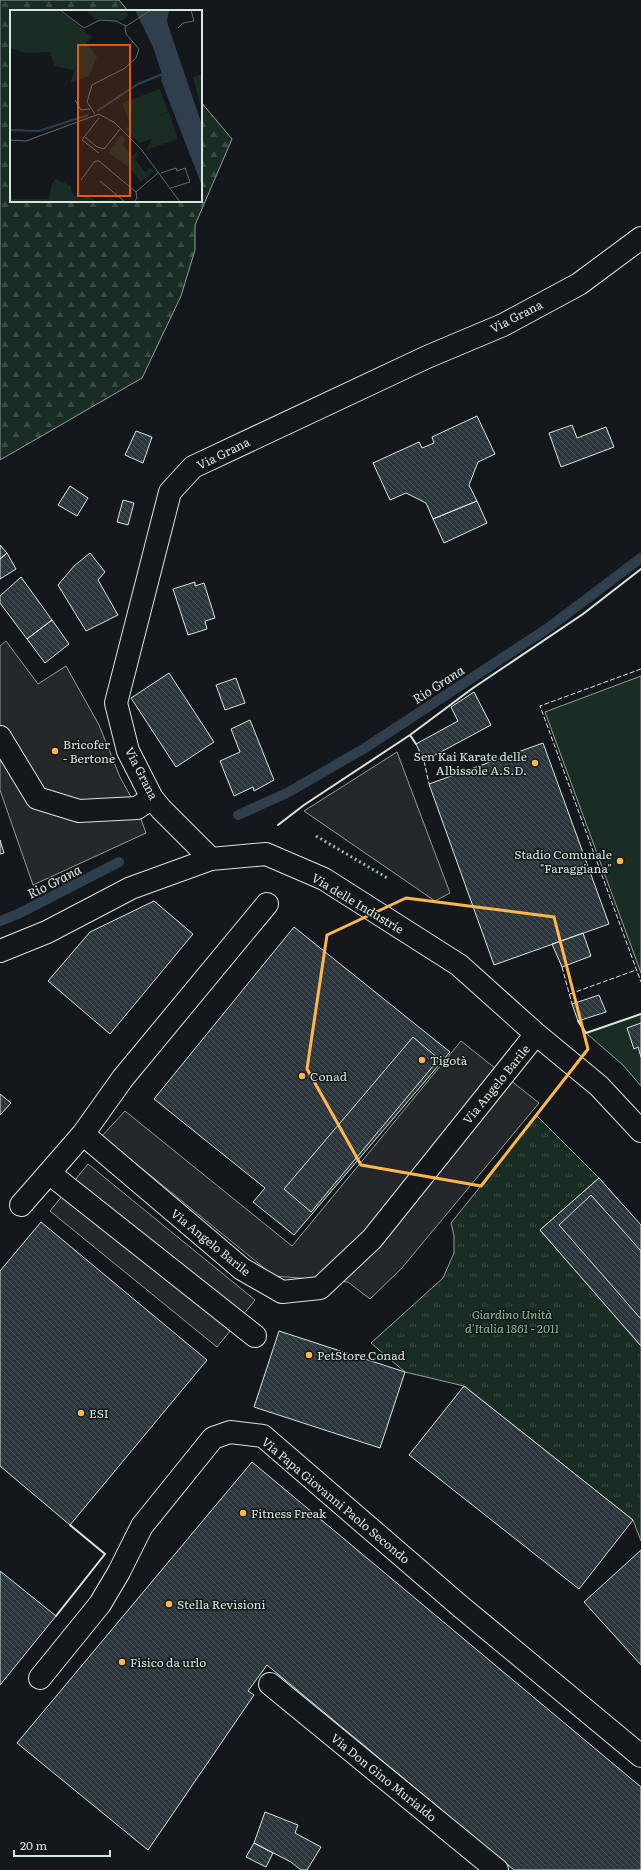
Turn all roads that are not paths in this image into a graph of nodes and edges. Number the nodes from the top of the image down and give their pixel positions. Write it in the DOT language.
graph roads {
  1 [pos="641,238"];
  2 [pos="0,737"];
  3 [pos="152,798"];
  4 [pos="211,859"];
  5 [pos="267,904"];
  6 [pos="0,951"];
  7 [pos="536,1034"];
  8 [pos="641,1131"];
  9 [pos="83,1134"];
  10 [pos="49,1173"];
  11 [pos="21,1205"];
  12 [pos="255,1336"];
  13 [pos="40,1678"];
  14 [pos="270,1684"];
  15 [pos="641,1756"];
  16 [pos="497,1870"];
  1 -- 3 [label="street, Via Grana"];
  2 -- 3 [label="street"];
  3 -- 4 [label="street, Via Grana"];
  4 -- 6 [label="street, Via delle Industrie"];
  4 -- 7 [label="street, Via delle Industrie"];
  5 -- 9 [label="street"];
  7 -- 8 [label="street, Via delle Industrie"];
  7 -- 9 [label="street, Via Angelo Barile"];
  9 -- 10 [label="street"];
  10 -- 11 [label="street"];
  10 -- 12 [label="street"];
  13 -- 15 [label="street, Via Papa Giovanni Paolo Secondo"];
  14 -- 16 [label="street, Via Don Gino Murialdo"];
}
